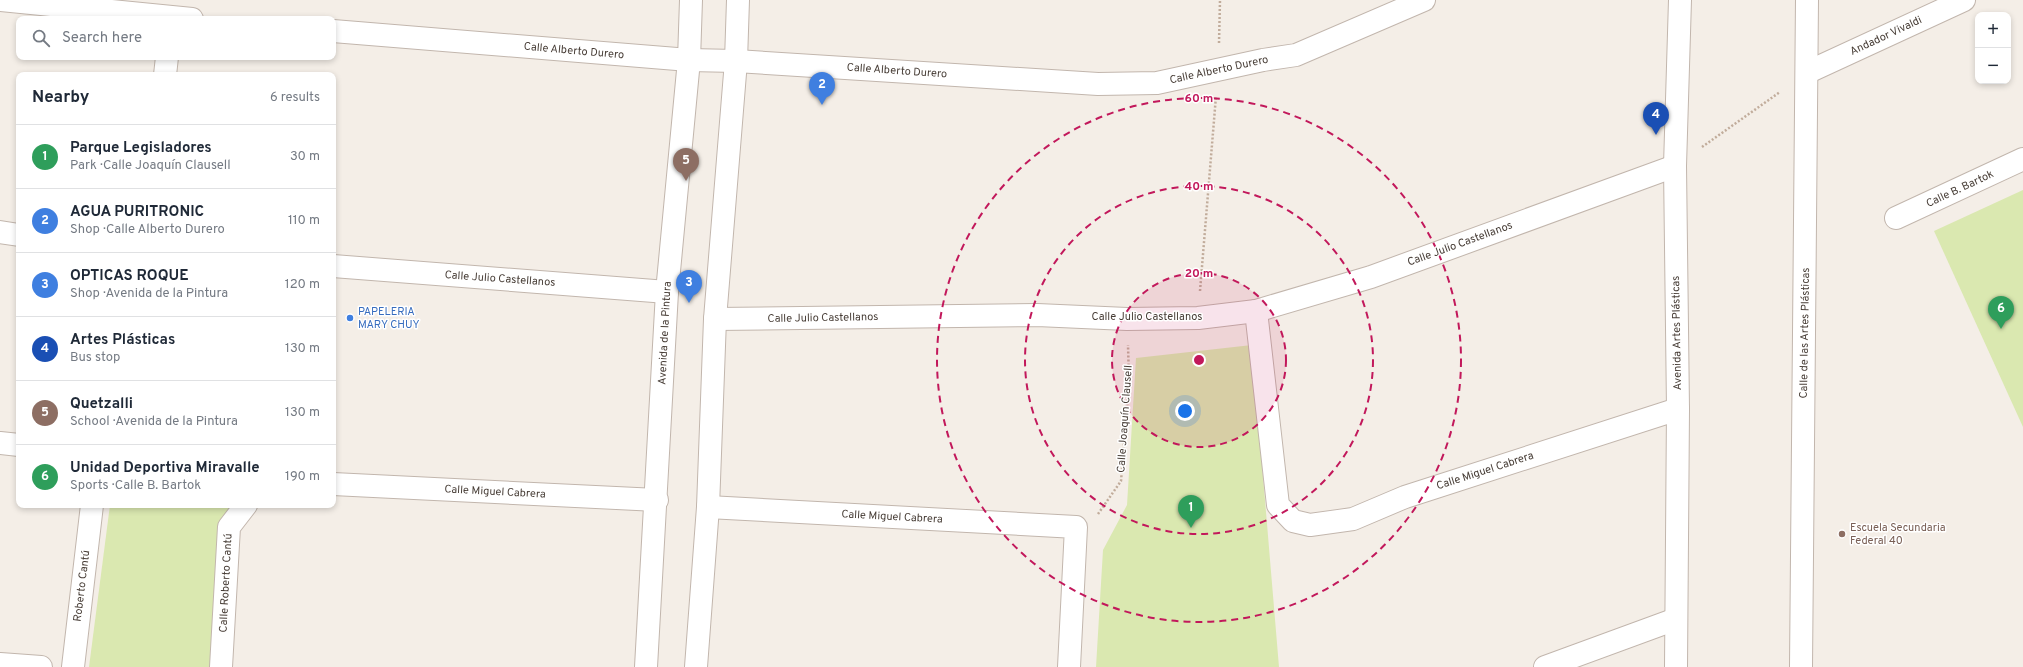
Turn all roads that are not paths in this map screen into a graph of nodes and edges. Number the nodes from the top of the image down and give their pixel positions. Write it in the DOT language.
graph roads {
  1 [pos="1,0"];
  2 [pos="691,0"];
  3 [pos="738,0"];
  4 [pos="1424,0"];
  5 [pos="1680,0"];
  6 [pos="1807,0"];
  7 [pos="1964,0"];
  8 [pos="94,4"];
  9 [pos="167,16"];
  10 [pos="336,31"];
  11 [pos="168,60"];
  12 [pos="689,60"];
  13 [pos="736,60"];
  14 [pos="166,72"];
  15 [pos="1808,72"];
  16 [pos="2023,159"];
  17 [pos="1675,166"];
  18 [pos="1896,218"];
  19 [pos="0,232"];
  20 [pos="16,235"];
  21 [pos="336,266"];
  22 [pos="667,292"];
  23 [pos="1256,311"];
  24 [pos="715,319"];
  25 [pos="1678,409"];
  26 [pos="0,443"];
  27 [pos="16,445"];
  28 [pos="336,484"];
  29 [pos="656,500"];
  30 [pos="708,507"];
  31 [pos="92,508"];
  32 [pos="244,508"];
  33 [pos="1676,619"];
  34 [pos="0,664"];
  35 [pos="41,667"];
  36 [pos="73,667"];
  37 [pos="221,667"];
  38 [pos="646,667"];
  39 [pos="696,667"];
  40 [pos="1070,667"];
  41 [pos="1545,667"];
  42 [pos="1676,667"];
  43 [pos="1801,667"];
  1 -- 8 [label="street"];
  2 -- 12 [label="street, Avenida de la Pintura"];
  3 -- 13 [label="street"];
  4 -- 13 [label="street, Calle Alberto Durero"];
  5 -- 17 [label="street, Avenida Artes Plásticas"];
  6 -- 15 [label="street, Calle de las Artes Plásticas"];
  7 -- 15 [label="street, Andador Vivaldi"];
  8 -- 9 [label="street"];
  10 -- 12 [label="street, Calle Alberto Durero"];
  11 -- 14 [label="street"];
  12 -- 13 [label="street, Calle Alberto Durero"];
  12 -- 22 [label="street, Avenida de la Pintura"];
  13 -- 24 [label="street"];
  15 -- 43 [label="street, Calle de las Artes Plásticas"];
  16 -- 18 [label="street, Calle B. Bartok"];
  17 -- 23 [label="street, Calle Julio Castellanos"];
  17 -- 25 [label="street, Avenida Artes Plásticas"];
  19 -- 20 [label="street"];
  21 -- 22 [label="street, Calle Julio Castellanos"];
  22 -- 29 [label="street, Avenida de la Pintura"];
  23 -- 24 [label="street, Calle Julio Castellanos"];
  23 -- 25 [label="street, Calle Miguel Cabrera"];
  24 -- 30 [label="street"];
  25 -- 33 [label="street, Avenida Artes Plásticas"];
  26 -- 27 [label="street"];
  28 -- 29 [label="street, Calle Miguel Cabrera"];
  29 -- 38 [label="street, Avenida de la Pintura"];
  30 -- 39 [label="street"];
  30 -- 40 [label="street, Calle Miguel Cabrera"];
  31 -- 36 [label="street, Roberto Cantú"];
  32 -- 37 [label="street, Calle Roberto Cantú"];
  33 -- 41 [label="street"];
  33 -- 42 [label="street, Avenida Artes Plásticas"];
  34 -- 35 [label="street"];
}
